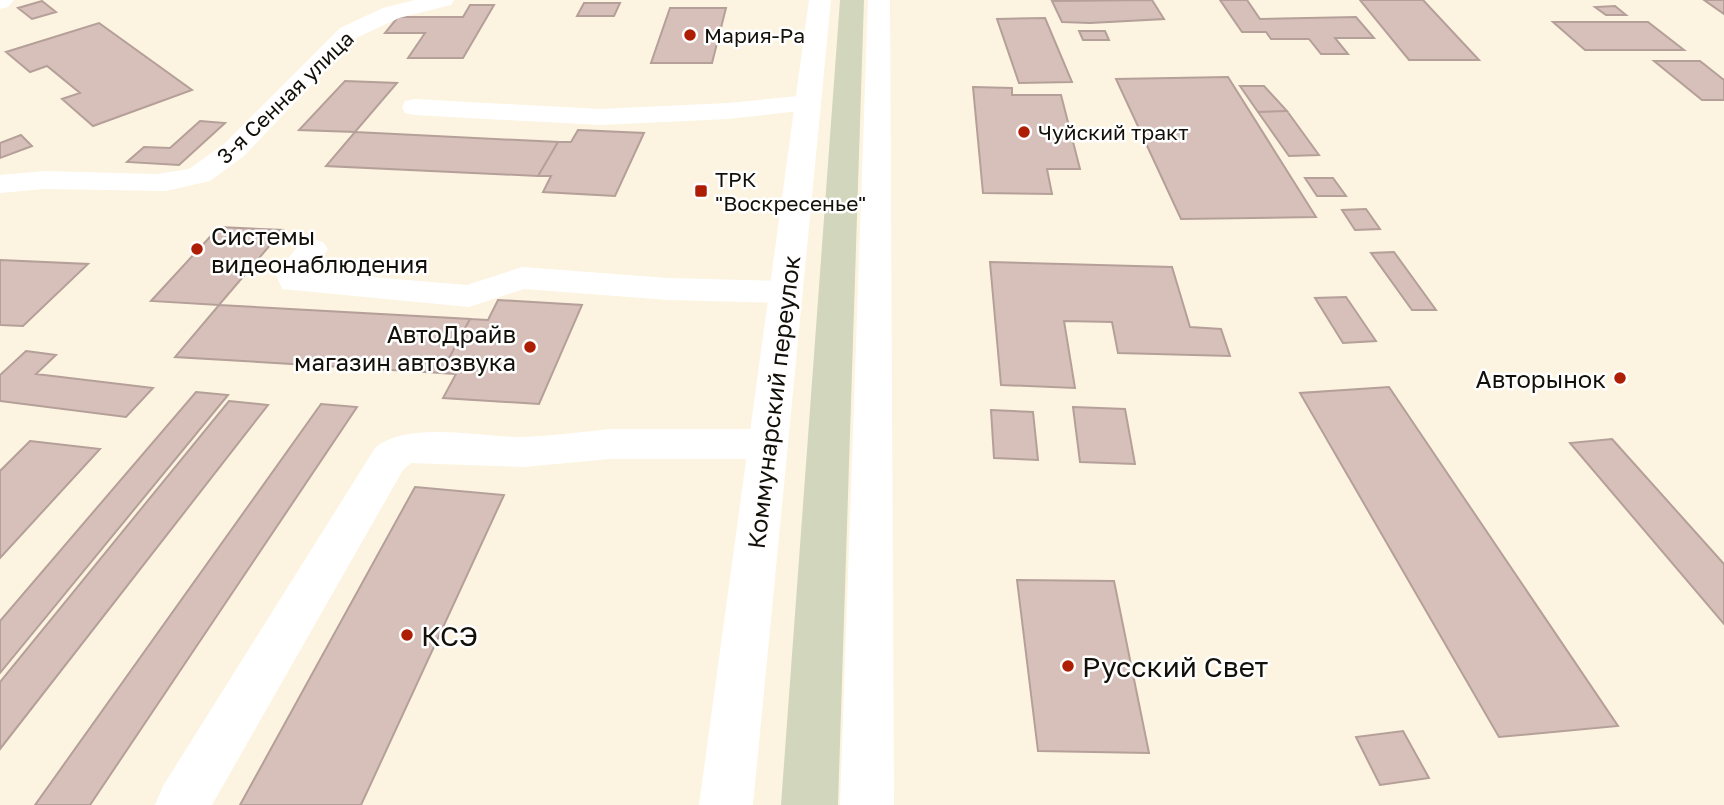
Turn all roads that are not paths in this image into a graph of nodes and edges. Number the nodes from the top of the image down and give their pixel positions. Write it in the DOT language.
graph roads {
  1 [pos="443,0"];
  2 [pos="820,0"];
  3 [pos="879,0"];
  4 [pos="808,103"];
  5 [pos="415,107"];
  6 [pos="0,184"];
  7 [pos="312,249"];
  8 [pos="786,292"];
  9 [pos="768,444"];
  10 [pos="182,805"];
  11 [pos="726,805"];
  12 [pos="867,805"];
  1 -- 6 [label="main road, 3-я Сенная улица"];
  2 -- 4 [label="main road, Коммунарский переулок"];
  3 -- 12 [label="main road"];
  4 -- 5 [label="main road"];
  4 -- 8 [label="main road, Коммунарский переулок"];
  7 -- 8 [label="main road"];
  8 -- 9 [label="main road, Коммунарский переулок"];
  9 -- 10 [label="main road"];
  9 -- 11 [label="main road, Коммунарский переулок"];
}
